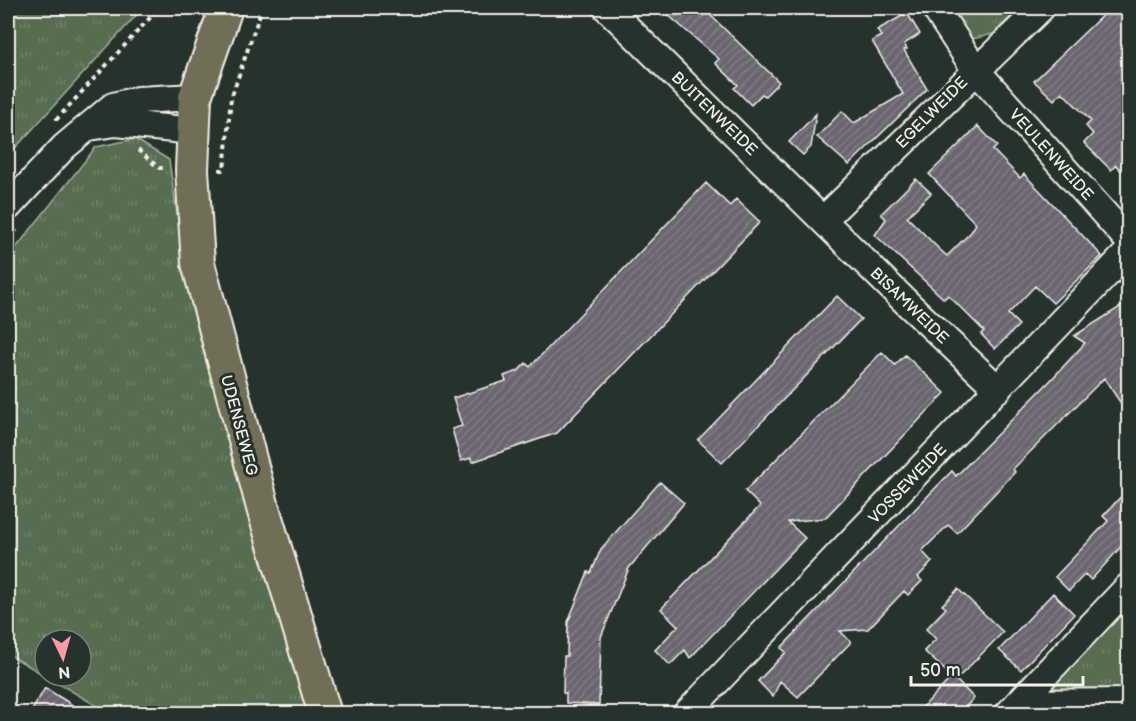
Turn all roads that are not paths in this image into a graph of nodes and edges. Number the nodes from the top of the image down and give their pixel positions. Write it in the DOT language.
graph roads {
  1 [pos="226,8"];
  2 [pos="607,8"];
  3 [pos="935,8"];
  4 [pos="1041,8"];
  5 [pos="975,69"];
  6 [pos="195,97"];
  7 [pos="89,127"];
  8 [pos="194,130"];
  9 [pos="8,207"];
  10 [pos="824,219"];
  11 [pos="1128,240"];
  12 [pos="1128,252"];
  13 [pos="998,389"];
  14 [pos="1128,587"];
  15 [pos="1128,702"];
  16 [pos="1013,708"];
  17 [pos="325,714"];
  18 [pos="686,714"];
  1 -- 6 [label="main road, UDENSEWEG"];
  2 -- 10 [label="street, BUITENWEIDE"];
  3 -- 5 [label="street, VEULENWEIDE"];
  4 -- 5 [label="street, EGELWEIDE"];
  5 -- 10 [label="street, EGELWEIDE"];
  5 -- 11 [label="street, VEULENWEIDE"];
  6 -- 7 [label="street"];
  6 -- 8 [label="main road, UDENSEWEG"];
  7 -- 8 [label="street"];
  7 -- 9 [label="street"];
  8 -- 17 [label="main road, UDENSEWEG"];
  10 -- 13 [label="street, BISAMWEIDE"];
  12 -- 13 [label="street, VOSSEWEIDE"];
  13 -- 18 [label="street, VOSSEWEIDE"];
  14 -- 16 [label="street"];
  15 -- 16 [label="street"];
}
